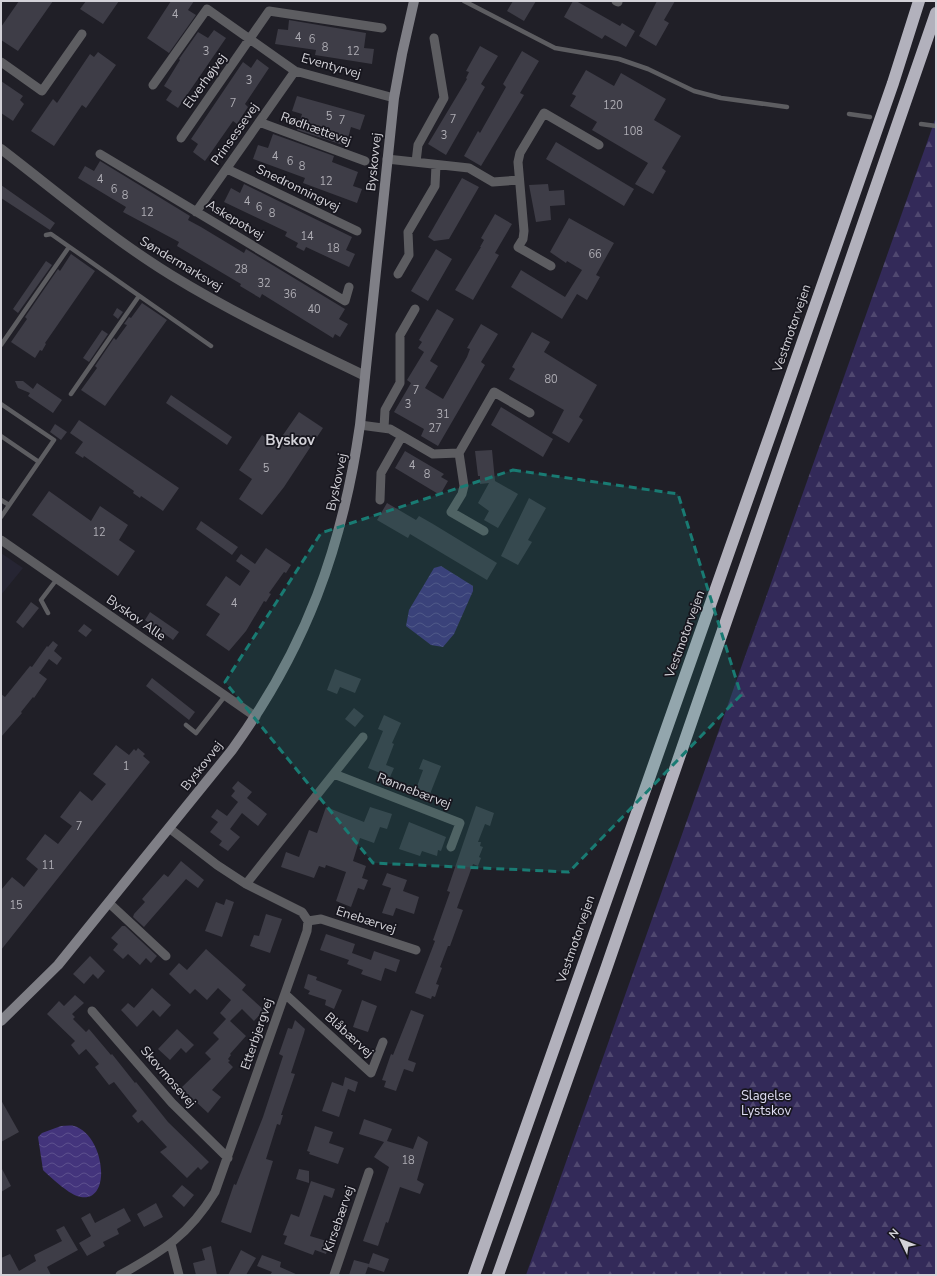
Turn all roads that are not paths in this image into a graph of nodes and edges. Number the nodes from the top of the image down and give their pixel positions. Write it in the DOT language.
graph roads {
  1 [pos="414,1"];
  2 [pos="464,1"];
  3 [pos="919,1"];
  4 [pos="936,12"];
  5 [pos="382,28"];
  6 [pos="82,34"];
  7 [pos="434,38"];
  8 [pos="251,40"];
  9 [pos="1,62"];
  10 [pos="295,71"];
  11 [pos="153,85"];
  12 [pos="394,98"];
  13 [pos="787,107"];
  14 [pos="849,114"];
  15 [pos="870,117"];
  16 [pos="259,122"];
  17 [pos="921,124"];
  18 [pos="936,126"];
  19 [pos="181,138"];
  20 [pos="599,145"];
  21 [pos="1,149"];
  22 [pos="100,154"];
  23 [pos="387,159"];
  24 [pos="365,161"];
  25 [pos="416,162"];
  26 [pos="436,165"];
  27 [pos="226,169"];
  28 [pos="519,180"];
  29 [pos="196,212"];
  30 [pos="357,232"];
  31 [pos="46,235"];
  32 [pos="69,247"];
  33 [pos="551,266"];
  34 [pos="398,274"];
  35 [pos="349,287"];
  36 [pos="139,296"];
  37 [pos="415,309"];
  38 [pos="1,345"];
  39 [pos="211,346"];
  40 [pos="365,376"];
  41 [pos="71,394"];
  42 [pos="1,404"];
  43 [pos="530,413"];
  44 [pos="360,425"];
  45 [pos="384,428"];
  46 [pos="1,436"];
  47 [pos="402,436"];
  48 [pos="459,453"];
  49 [pos="39,462"];
  50 [pos="1,500"];
  51 [pos="380,500"];
  52 [pos="9,505"];
  53 [pos="1,517"];
  54 [pos="484,531"];
  55 [pos="1,540"];
  56 [pos="57,579"];
  57 [pos="48,613"];
  58 [pos="225,696"];
  59 [pos="256,717"];
  60 [pos="186,725"];
  61 [pos="363,738"];
  62 [pos="334,774"];
  63 [pos="169,828"];
  64 [pos="451,847"];
  65 [pos="246,884"];
  66 [pos="109,903"];
  67 [pos="308,921"];
  68 [pos="416,950"];
  69 [pos="166,956"];
  70 [pos="285,994"];
  71 [pos="92,1011"];
  72 [pos="1,1021"];
  73 [pos="383,1042"];
  74 [pos="228,1158"];
  75 [pos="369,1172"];
  76 [pos="172,1244"];
  77 [pos="120,1275"];
  78 [pos="179,1275"];
  79 [pos="334,1275"];
  80 [pos="474,1275"];
  81 [pos="498,1275"];
  1 -- 12 [label="main road, Byskovvej"];
  2 -- 13 [label="lane"];
  3 -- 80 [label="highway, Vestmotorvejen"];
  4 -- 81 [label="highway"];
  5 -- 8 [label="street, Elverhøjvej"];
  6 -- 9 [label="street"];
  7 -- 25 [label="street"];
  8 -- 10 [label="street, Eventyrvej"];
  8 -- 11 [label="street, Eventyrvej"];
  8 -- 19 [label="street, Elverhøjvej"];
  10 -- 12 [label="street, Eventyrvej"];
  10 -- 16 [label="street, Prinsessevej"];
  12 -- 23 [label="main road, Byskovvej"];
  14 -- 15 [label="lane"];
  16 -- 24 [label="street, Rødhættevej"];
  16 -- 27 [label="street, Prinsessevej"];
  17 -- 18 [label="lane"];
  20 -- 28 [label="street"];
  21 -- 40 [label="street, Søndermarksvej"];
  22 -- 29 [label="street, Askepotvej"];
  23 -- 25 [label="street"];
  23 -- 40 [label="main road, Byskovvej"];
  25 -- 26 [label="street"];
  26 -- 28 [label="street"];
  26 -- 34 [label="street"];
  27 -- 29 [label="street, Prinsessevej"];
  27 -- 30 [label="street, Snedronningvej"];
  28 -- 33 [label="street"];
  29 -- 35 [label="street, Askepotvej"];
  31 -- 32 [label="lane"];
  32 -- 36 [label="lane"];
  32 -- 38 [label="lane"];
  36 -- 39 [label="lane"];
  36 -- 41 [label="lane"];
  37 -- 45 [label="street"];
  40 -- 44 [label="main road, Byskovvej"];
  42 -- 49 [label="lane"];
  43 -- 48 [label="street"];
  44 -- 45 [label="street"];
  44 -- 59 [label="main road, Byskovvej"];
  45 -- 47 [label="street"];
  46 -- 49 [label="lane"];
  47 -- 48 [label="street"];
  47 -- 51 [label="street"];
  48 -- 54 [label="street"];
  49 -- 52 [label="lane"];
  50 -- 52 [label="lane"];
  52 -- 53 [label="lane"];
  55 -- 56 [label="street, Byskov Alle"];
  56 -- 57 [label="lane"];
  56 -- 58 [label="street, Byskov Alle"];
  58 -- 59 [label="street, Byskov Alle"];
  58 -- 60 [label="lane"];
  59 -- 63 [label="main road, Byskovvej"];
  61 -- 62 [label="street"];
  62 -- 64 [label="street, Rønnebærvej"];
  62 -- 65 [label="street"];
  63 -- 65 [label="street"];
  63 -- 66 [label="main road, Byskovvej"];
  65 -- 67 [label="street"];
  66 -- 69 [label="street"];
  66 -- 72 [label="main road, Byskovvej"];
  67 -- 68 [label="street, Enebærvej"];
  67 -- 70 [label="street, Etterbjergvej"];
  70 -- 73 [label="street, Blåbærvej"];
  70 -- 74 [label="street, Etterbjergvej"];
  71 -- 74 [label="street, Skovmosevej"];
  74 -- 76 [label="street, Etterbjergvej"];
  75 -- 79 [label="street, Kirsebærvej"];
  76 -- 77 [label="street, Etterbjergvej"];
  76 -- 78 [label="street"];
}
